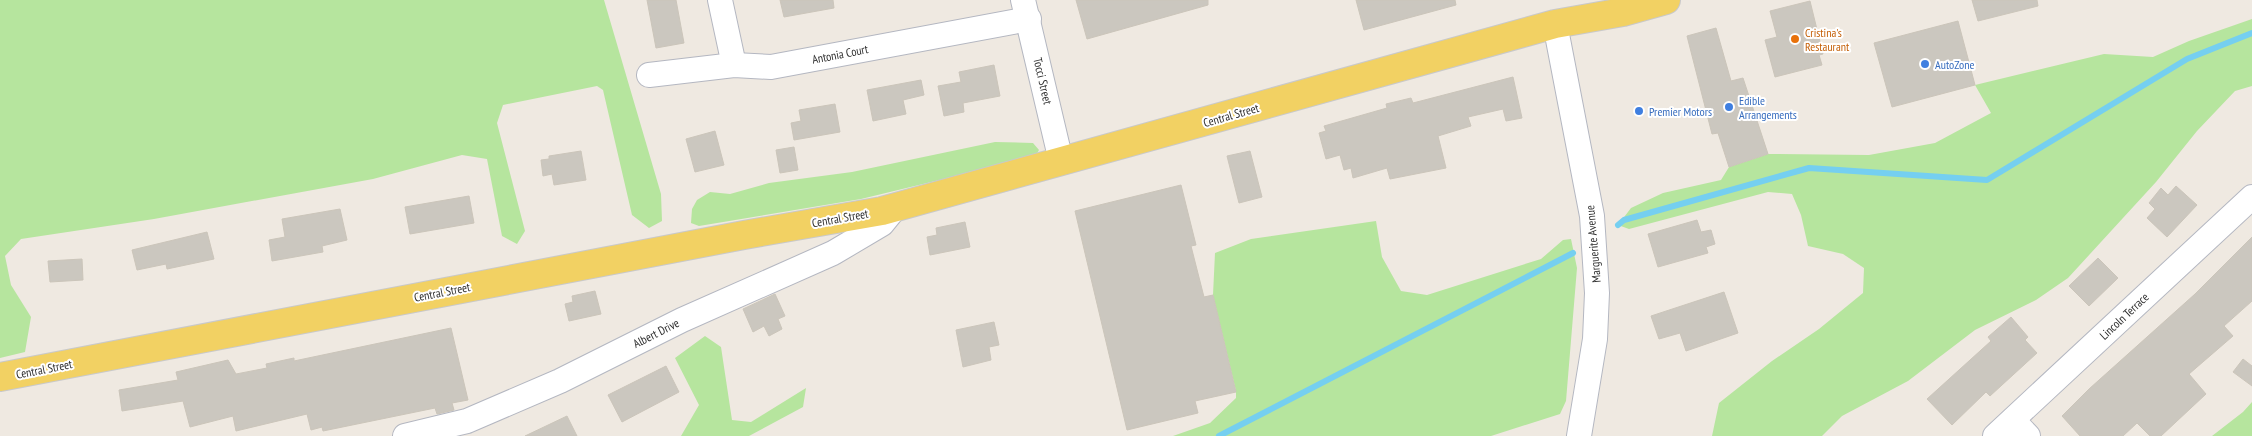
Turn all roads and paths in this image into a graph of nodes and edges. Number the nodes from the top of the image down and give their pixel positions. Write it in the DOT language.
graph roads {
  1 [pos="720,0"];
  2 [pos="1666,0"];
  3 [pos="1026,10"];
  4 [pos="1555,24"];
  5 [pos="734,65"];
  6 [pos="649,75"];
  7 [pos="1061,162"];
  8 [pos="2252,197"];
  9 [pos="895,208"];
  10 [pos="0,377"];
  11 [pos="2020,428"];
  12 [pos="405,436"];
  13 [pos="1579,436"];
  14 [pos="1995,436"];
  1 -- 5 [label="street"];
  2 -- 4 [label="main road, Central Street"];
  3 -- 5 [label="street, Antonia Court"];
  3 -- 7 [label="street, Tocci Street"];
  4 -- 7 [label="main road, Central Street"];
  4 -- 13 [label="street, Marguerite Avenue"];
  5 -- 6 [label="street, Antonia Court"];
  7 -- 9 [label="main road, Central Street"];
  8 -- 11 [label="street, Lincoln Terrace"];
  9 -- 10 [label="main road, Central Street"];
  9 -- 12 [label="street, Albert Drive"];
  11 -- 14 [label="street, Lincoln Terrace"];
}
